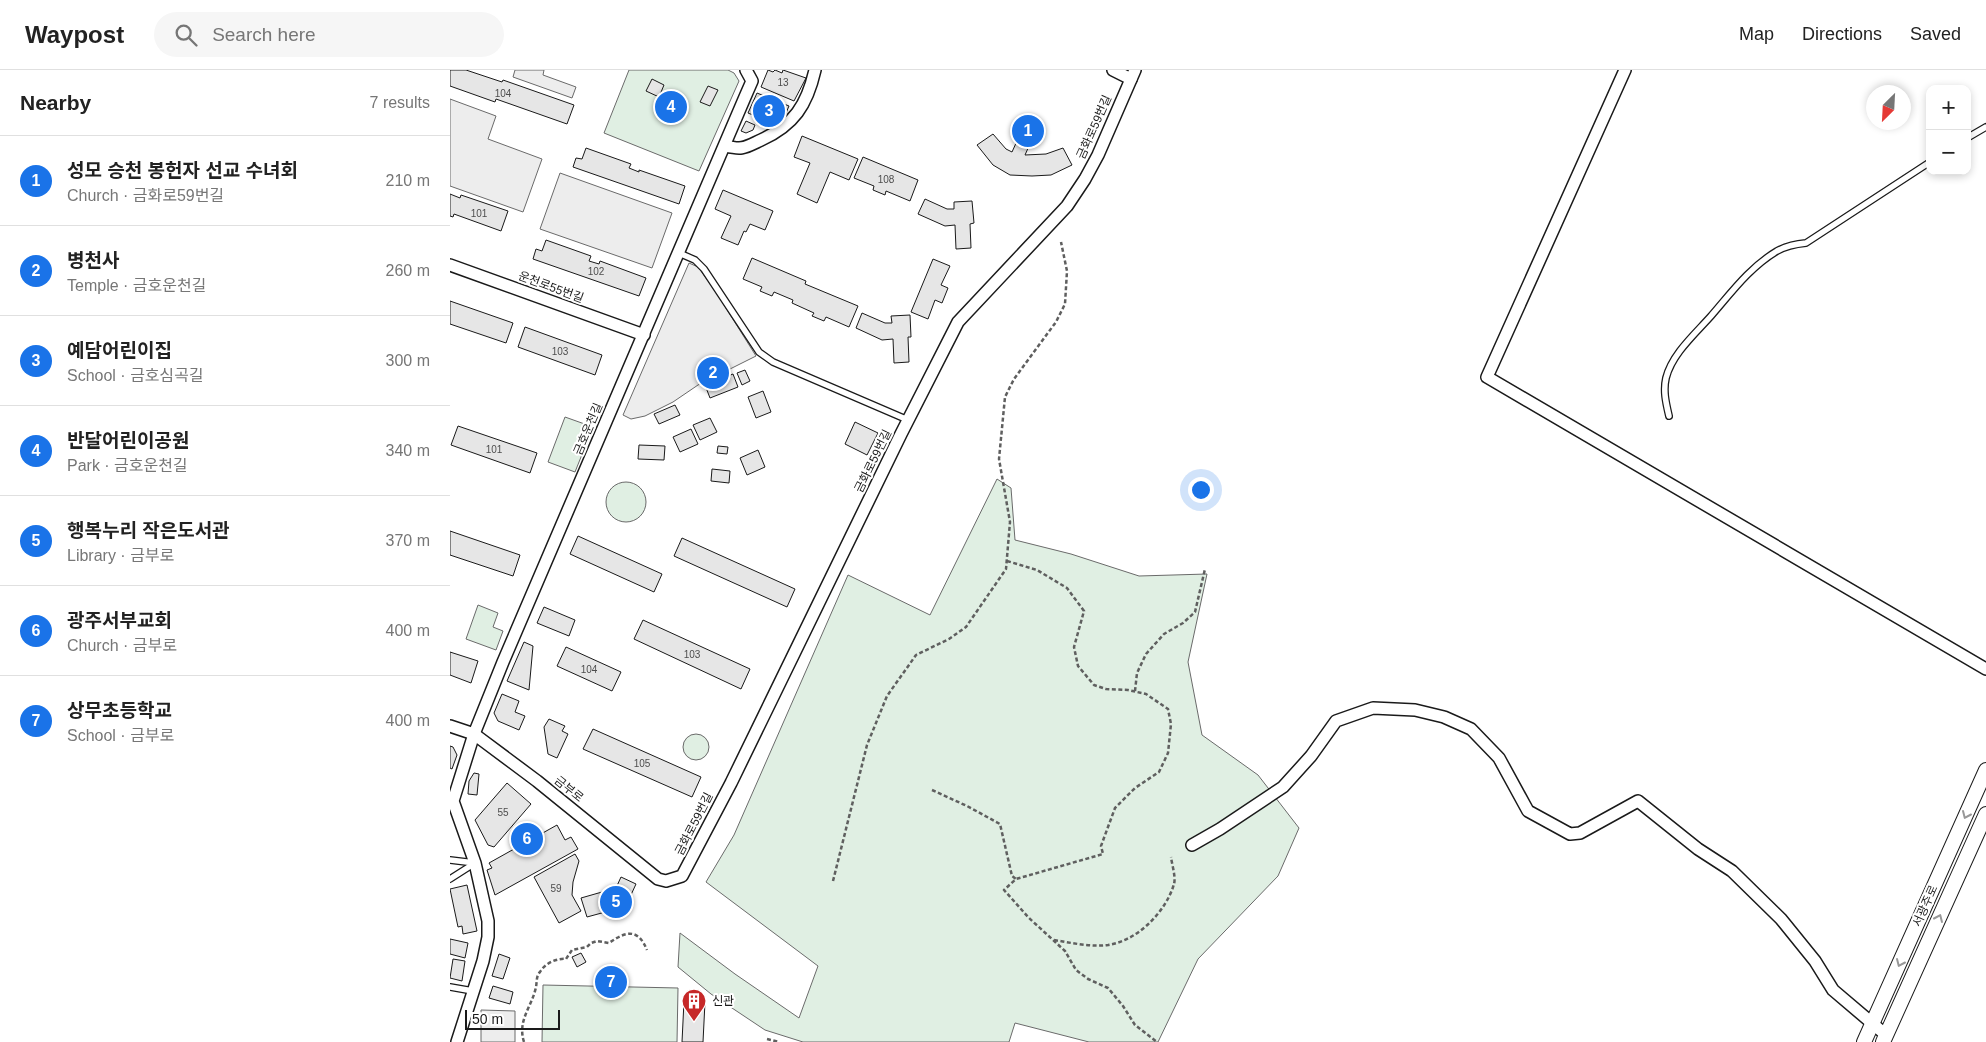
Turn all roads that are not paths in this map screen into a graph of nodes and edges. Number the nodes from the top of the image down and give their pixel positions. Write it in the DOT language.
graph roads {
  1 [pos="746,70"];
  2 [pos="815,70"];
  3 [pos="1113,70"];
  4 [pos="1625,70"];
  5 [pos="1133,74"];
  6 [pos="1986,128"];
  7 [pos="1971,136"];
  8 [pos="725,146"];
  9 [pos="1926,165"];
  10 [pos="679,253"];
  11 [pos="450,265"];
  12 [pos="644,335"];
  13 [pos="1669,416"];
  14 [pos="908,420"];
  15 [pos="1986,669"];
  16 [pos="450,726"];
  17 [pos="474,734"];
  18 [pos="1986,770"];
  19 [pos="452,801"];
  20 [pos="1986,814"];
  21 [pos="1192,845"];
  22 [pos="450,860"];
  23 [pos="475,863"];
  24 [pos="450,879"];
  25 [pos="666,881"];
  26 [pos="450,987"];
  27 [pos="473,991"];
  28 [pos="1872,1024"];
  29 [pos="1884,1039"];
  30 [pos="456,1042"];
  31 [pos="1864,1042"];
  1 -- 8 [label="street, 금호운천길"];
  2 -- 8 [label="street"];
  3 -- 5 [label="street"];
  4 -- 15 [label="street"];
  5 -- 14 [label="street, 금화로59번길"];
  6 -- 7 [label="lane"];
  8 -- 10 [label="street, 금호운천길"];
  9 -- 13 [label="lane"];
  10 -- 12 [label="street, 금호운천길"];
  10 -- 14 [label="lane"];
  11 -- 12 [label="street, 운천로55번길"];
  12 -- 17 [label="street, 금호운천길"];
  14 -- 25 [label="street, 금화로59번길"];
  16 -- 17 [label="street, 금부로"];
  17 -- 19 [label="street, 금호운천길"];
  17 -- 25 [label="street, 금부로"];
  18 -- 28 [label="street, 서광주로, one-way"];
  19 -- 23 [label="street, 금호운천길"];
  29 -- 20 [label="street, 서광주로, one-way"];
  21 -- 28 [label="street"];
  22 -- 23 [label="lane"];
  23 -- 24 [label="lane"];
  23 -- 27 [label="street, 금호운천길"];
  26 -- 27 [label="lane"];
  27 -- 30 [label="street, 금호운천길"];
  28 -- 29 [label="street"];
  28 -- 31 [label="street, 서광주로"];
}
